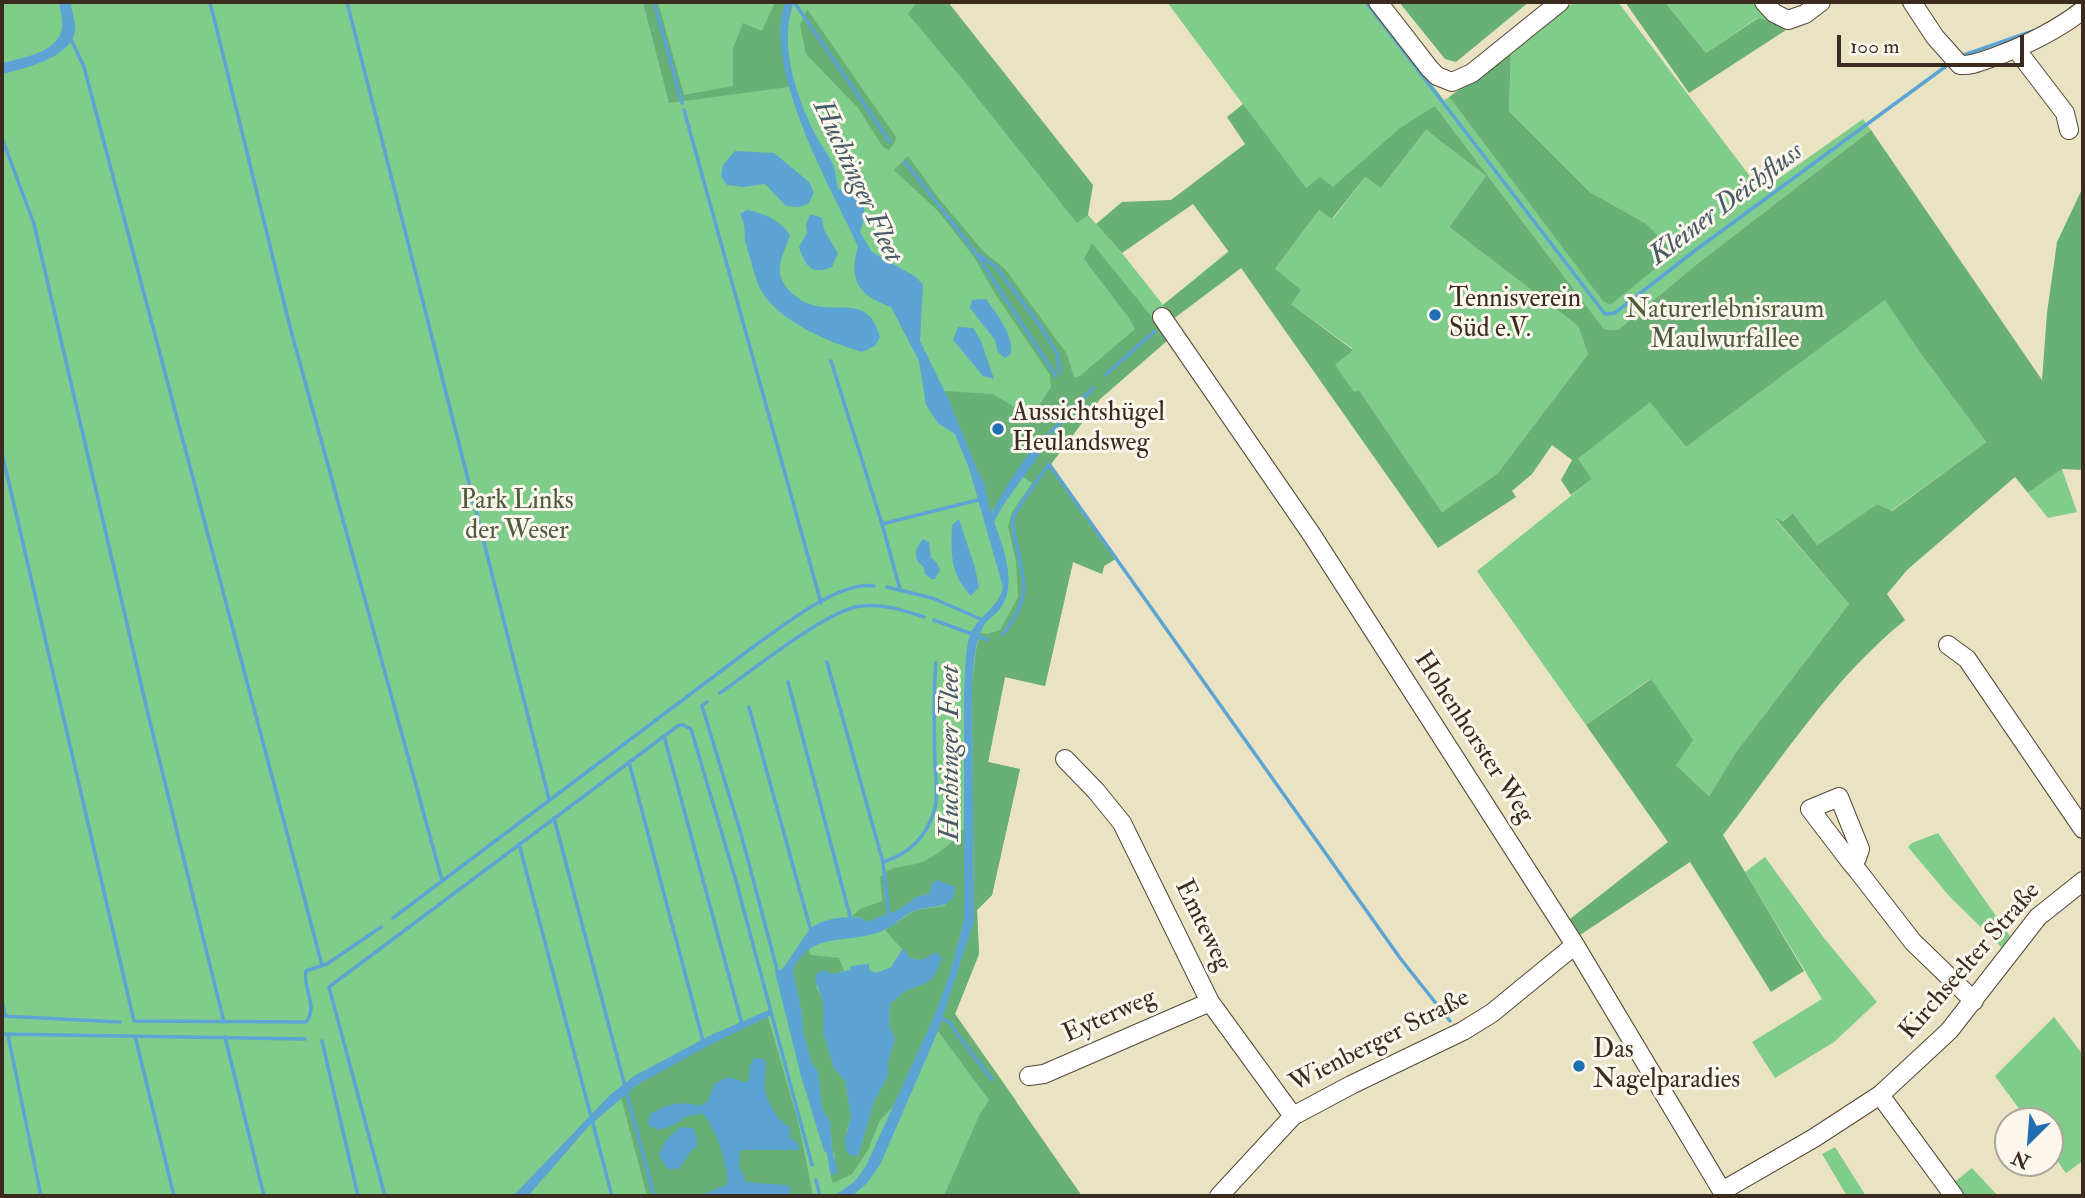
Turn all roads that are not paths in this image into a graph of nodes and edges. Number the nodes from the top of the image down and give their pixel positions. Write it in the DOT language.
graph roads {
  1 [pos="1378,2"];
  2 [pos="1560,2"];
  3 [pos="1764,2"];
  4 [pos="1821,2"];
  5 [pos="1912,2"];
  6 [pos="2083,10"];
  7 [pos="2016,49"];
  8 [pos="2069,130"];
  9 [pos="1162,317"];
  10 [pos="1948,645"];
  11 [pos="1065,759"];
  12 [pos="2083,830"];
  13 [pos="1852,864"];
  14 [pos="2083,881"];
  15 [pos="1575,945"];
  16 [pos="1974,1001"];
  17 [pos="1210,1002"];
  18 [pos="1029,1076"];
  19 [pos="1880,1095"];
  20 [pos="1293,1116"];
  21 [pos="1723,1194"];
  22 [pos="1219,1196"];
  23 [pos="1954,1196"];
  1 -- 2 [label="street"];
  3 -- 4 [label="street"];
  5 -- 7 [label="street"];
  6 -- 7 [label="street"];
  7 -- 8 [label="street"];
  9 -- 15 [label="street, Hohenhorster Weg"];
  10 -- 12 [label="street"];
  11 -- 17 [label="street, Emteweg"];
  13 -- 16 [label="street"];
  14 -- 16 [label="street, Kirchseelter Straße"];
  15 -- 20 [label="street, Wienberger Straße"];
  15 -- 21 [label="street, Hohenhorster Weg"];
  16 -- 19 [label="street, Kirchseelter Straße"];
  17 -- 18 [label="street, Eyterweg"];
  17 -- 20 [label="street, Emteweg"];
  19 -- 21 [label="street, Kirchseelter Straße"];
  19 -- 23 [label="street"];
  20 -- 22 [label="street, Wienberger Straße"];
}
